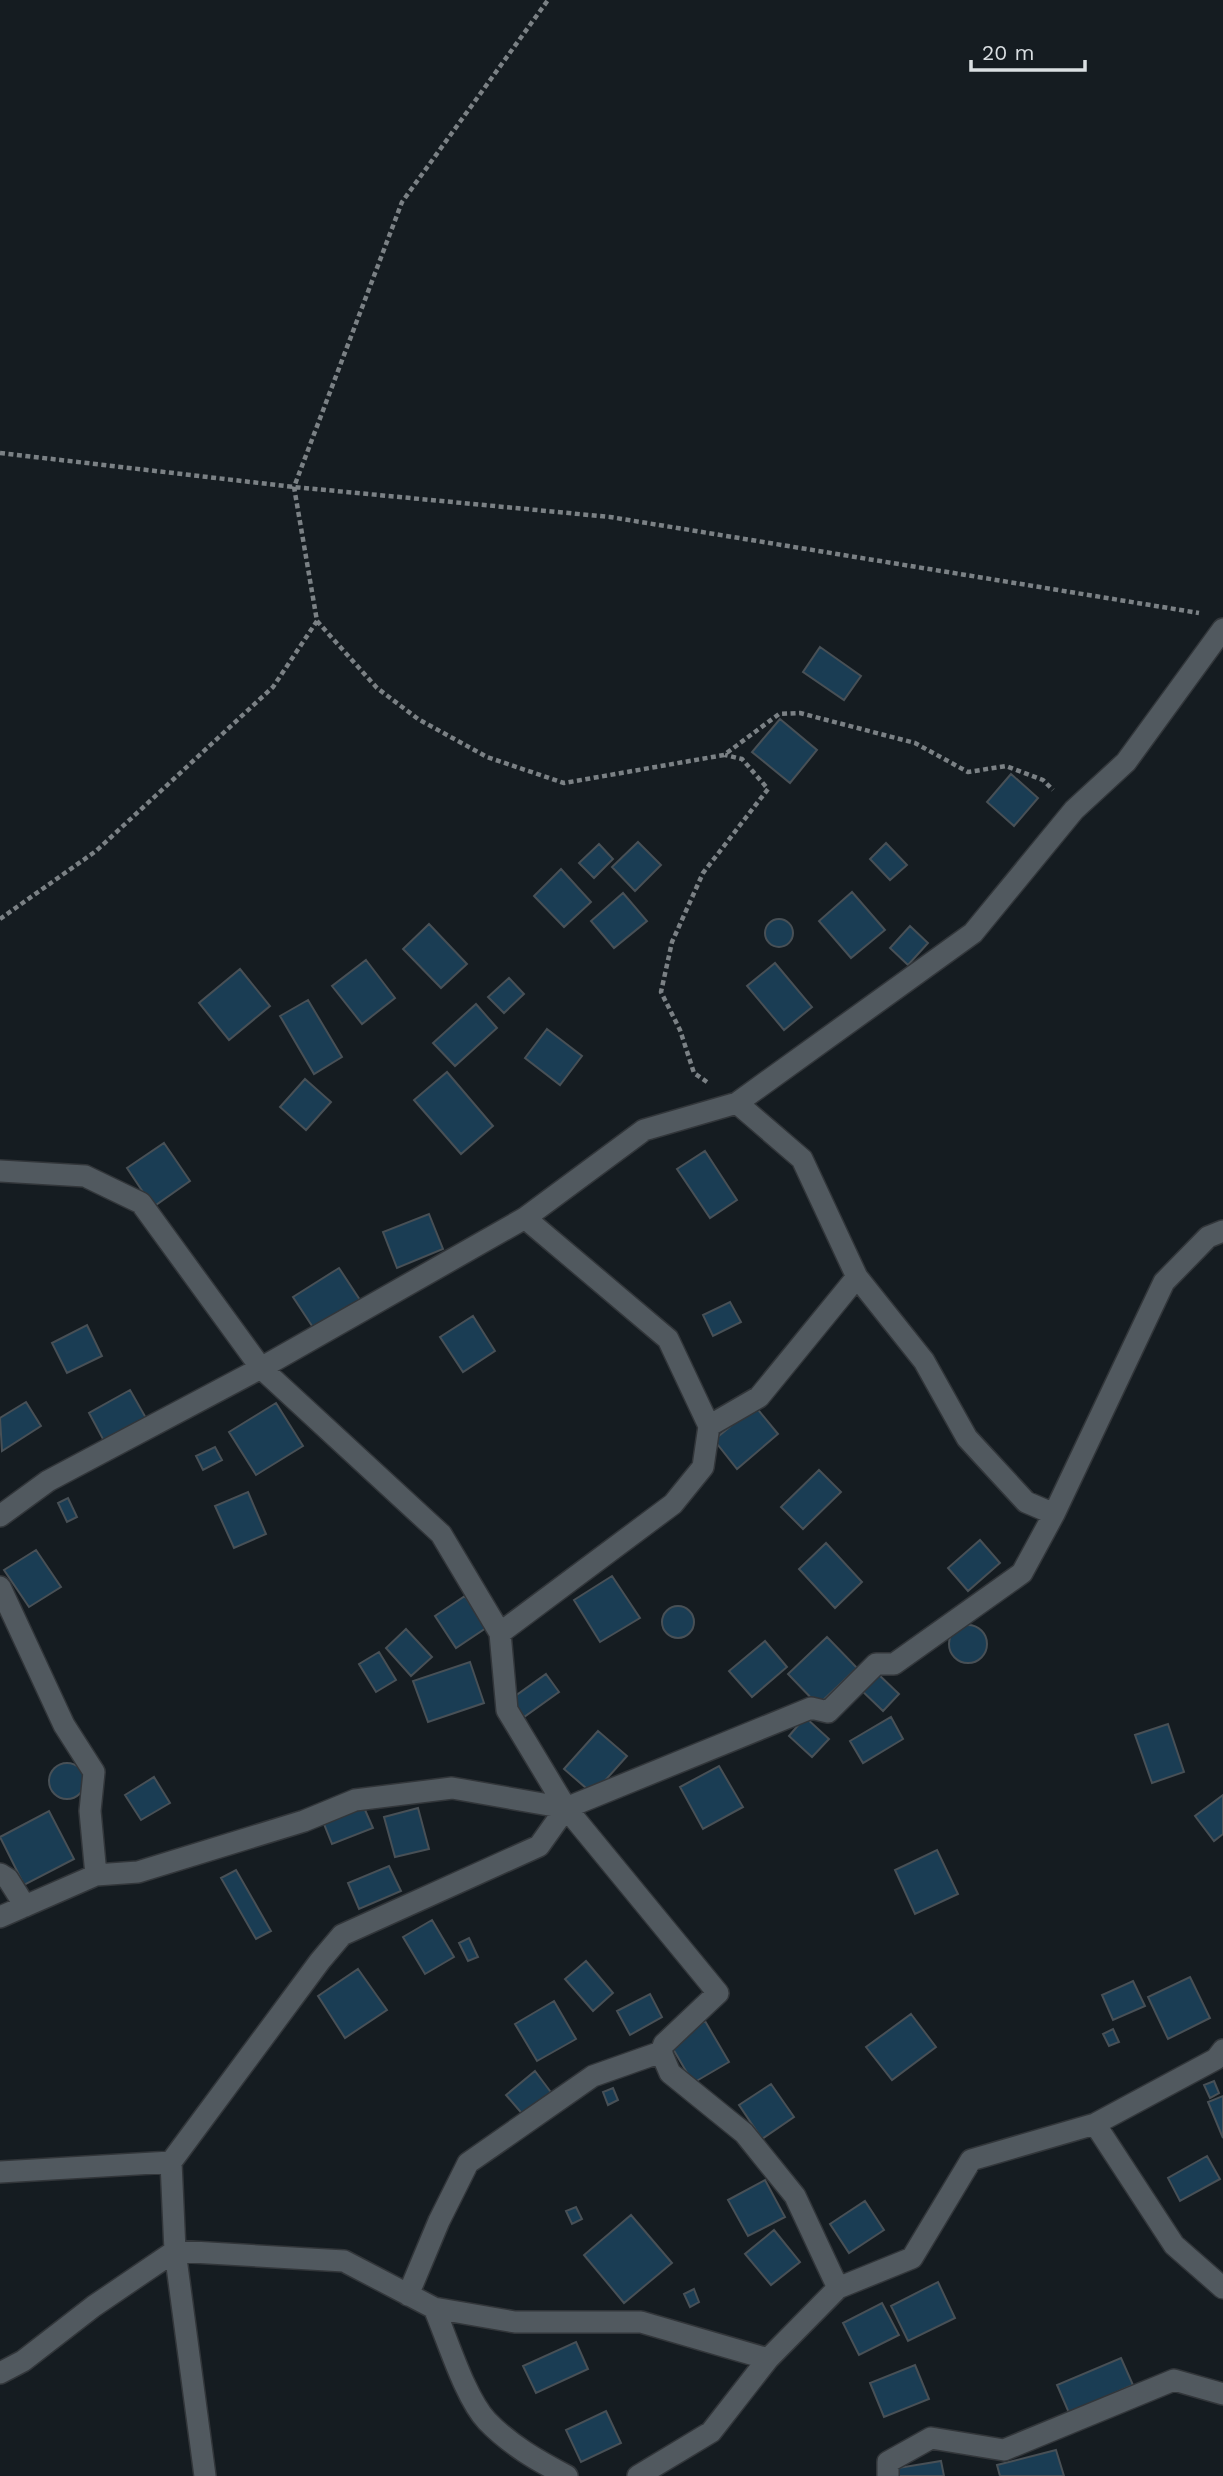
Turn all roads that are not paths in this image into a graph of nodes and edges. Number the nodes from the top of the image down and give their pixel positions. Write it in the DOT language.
graph roads {
  1 [pos="1223,629"];
  2 [pos="737,1102"];
  3 [pos="0,1171"];
  4 [pos="525,1218"];
  5 [pos="1223,1231"];
  6 [pos="857,1277"];
  7 [pos="261,1368"];
  8 [pos="709,1426"];
  9 [pos="1054,1514"];
  10 [pos="0,1516"];
  11 [pos="0,1587"];
  12 [pos="500,1633"];
  13 [pos="566,1808"];
  14 [pos="0,1874"];
  15 [pos="96,1875"];
  16 [pos="25,1906"];
  17 [pos="0,1917"];
  18 [pos="1223,2050"];
  19 [pos="662,2052"];
  20 [pos="1094,2124"];
  21 [pos="171,2162"];
  22 [pos="0,2172"];
  23 [pos="175,2251"];
  24 [pos="838,2288"];
  25 [pos="1223,2288"];
  26 [pos="408,2295"];
  27 [pos="434,2308"];
  28 [pos="768,2359"];
  29 [pos="0,2373"];
  30 [pos="1223,2393"];
  31 [pos="205,2476"];
  32 [pos="567,2476"];
  33 [pos="638,2476"];
  34 [pos="888,2476"];
  1 -- 2 [label="street"];
  2 -- 4 [label="street"];
  2 -- 6 [label="street"];
  3 -- 7 [label="street"];
  4 -- 7 [label="street"];
  4 -- 8 [label="street"];
  5 -- 9 [label="street"];
  6 -- 8 [label="street"];
  6 -- 9 [label="street"];
  7 -- 10 [label="street"];
  7 -- 12 [label="street"];
  8 -- 12 [label="street"];
  9 -- 13 [label="street"];
  11 -- 15 [label="street"];
  12 -- 13 [label="street"];
  13 -- 15 [label="street"];
  13 -- 19 [label="street"];
  13 -- 21 [label="street"];
  14 -- 16 [label="street"];
  15 -- 16 [label="street"];
  16 -- 17 [label="street"];
  18 -- 20 [label="street"];
  19 -- 24 [label="street"];
  19 -- 26 [label="street"];
  20 -- 24 [label="street"];
  20 -- 25 [label="street"];
  21 -- 22 [label="street"];
  21 -- 23 [label="street"];
  23 -- 26 [label="street"];
  23 -- 29 [label="street"];
  23 -- 31 [label="street"];
  24 -- 28 [label="street"];
  26 -- 27 [label="street"];
  27 -- 28 [label="street"];
  27 -- 32 [label="street"];
  28 -- 33 [label="street"];
  30 -- 34 [label="street"];
}
